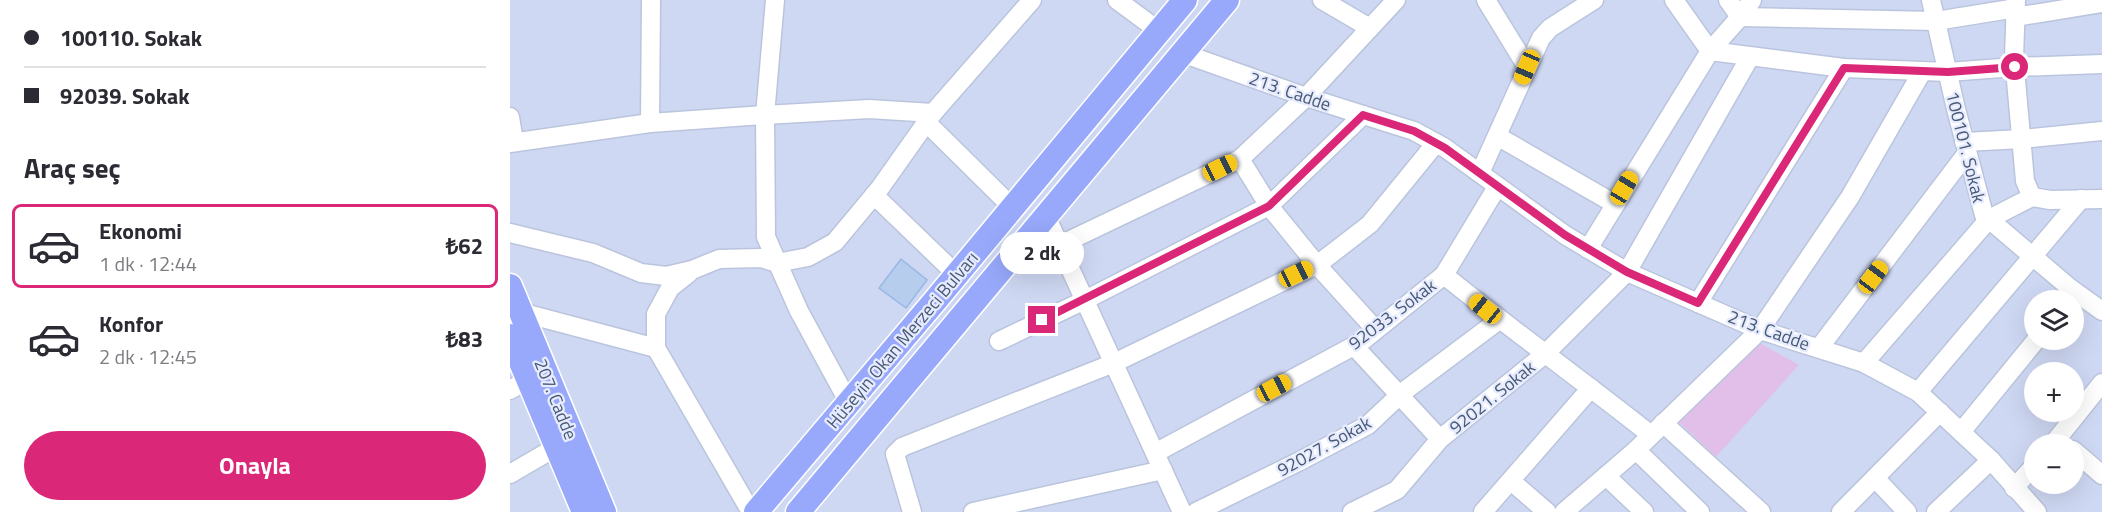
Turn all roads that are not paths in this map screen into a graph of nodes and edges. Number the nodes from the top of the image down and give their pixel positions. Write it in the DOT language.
graph roads {
  1 [pos="651,0"];
  2 [pos="775,0"];
  3 [pos="1032,0"];
  4 [pos="1117,0"];
  5 [pos="1185,0"];
  6 [pos="1227,0"];
  7 [pos="1322,0"];
  8 [pos="1396,0"];
  9 [pos="1486,0"];
  10 [pos="1594,0"];
  11 [pos="1674,0"];
  12 [pos="1728,0"];
  13 [pos="1752,0"];
  14 [pos="1931,0"];
  15 [pos="2102,3"];
  16 [pos="2016,8"];
  17 [pos="1740,17"];
  18 [pos="1936,21"];
  19 [pos="1370,28"];
  20 [pos="1159,31"];
  21 [pos="1710,51"];
  22 [pos="1182,53"];
  23 [pos="1750,57"];
  24 [pos="2102,64"];
  25 [pos="1527,67"];
  26 [pos="2015,67"];
  27 [pos="1844,68"];
  28 [pos="1922,72"];
  29 [pos="1948,72"];
  30 [pos="1306,97"];
  31 [pos="765,115"];
  32 [pos="1363,115"];
  33 [pos="510,117"];
  34 [pos="930,117"];
  35 [pos="650,123"];
  36 [pos="2102,131"];
  37 [pos="1497,136"];
  38 [pos="2022,139"];
  39 [pos="512,143"];
  40 [pos="1436,143"];
  41 [pos="1965,147"];
  42 [pos="1240,159"];
  43 [pos="1480,173"];
  44 [pos="1497,187"];
  45 [pos="874,195"];
  46 [pos="2032,197"];
  47 [pos="2081,199"];
  48 [pos="2102,199"];
  49 [pos="1615,204"];
  50 [pos="1269,206"];
  51 [pos="1012,208"];
  52 [pos="1046,216"];
  53 [pos="1989,219"];
  54 [pos="510,233"];
  55 [pos="1060,245"];
  56 [pos="1588,249"];
  57 [pos="2033,257"];
  58 [pos="777,263"];
  59 [pos="1317,265"];
  60 [pos="692,270"];
  61 [pos="1627,272"];
  62 [pos="957,275"];
  63 [pos="1444,275"];
  64 [pos="510,286"];
  65 [pos="2066,290"];
  66 [pos="1085,300"];
  67 [pos="2084,302"];
  68 [pos="1698,303"];
  69 [pos="520,312"];
  70 [pos="2102,312"];
  71 [pos="1499,320"];
  72 [pos="1375,329"];
  73 [pos="1760,330"];
  74 [pos="999,341"];
  75 [pos="511,343"];
  76 [pos="1354,346"];
  77 [pos="656,348"];
  78 [pos="1819,348"];
  79 [pos="2028,350"];
  80 [pos="1545,354"];
  81 [pos="1114,363"];
  82 [pos="1864,363"];
  83 [pos="2102,383"];
  84 [pos="519,385"];
  85 [pos="1591,388"];
  86 [pos="1918,392"];
  87 [pos="1400,395"];
  88 [pos="849,403"];
  89 [pos="1940,412"];
  90 [pos="1657,429"];
  91 [pos="1961,432"];
  92 [pos="2065,434"];
  93 [pos="1440,439"];
  94 [pos="558,446"];
  95 [pos="1636,450"];
  96 [pos="1155,453"];
  97 [pos="2084,459"];
  98 [pos="1991,460"];
  99 [pos="1163,470"];
  100 [pos="510,474"];
  101 [pos="2102,475"];
  102 [pos="1606,476"];
  103 [pos="2024,477"];
  104 [pos="1875,478"];
  105 [pos="1511,481"];
  106 [pos="2014,488"];
  107 [pos="584,512"];
  108 [pos="604,512"];
  109 [pos="751,512"];
  110 [pos="756,512"];
  111 [pos="798,512"];
  112 [pos="912,512"];
  113 [pos="973,512"];
  114 [pos="1182,512"];
  115 [pos="1196,512"];
  116 [pos="1352,512"];
  117 [pos="1483,512"];
  118 [pos="1547,512"];
  119 [pos="1564,512"];
  120 [pos="1644,512"];
  121 [pos="1700,512"];
  122 [pos="1761,512"];
  123 [pos="1841,512"];
  124 [pos="1907,512"];
  125 [pos="1936,512"];
  126 [pos="2037,512"];
  1 -- 35 [label="street"];
  2 -- 31 [label="street"];
  3 -- 34 [label="street"];
  4 -- 20 [label="street"];
  5 -- 20 [label="main road, Hüseyin Okan Merzeci Bulvarı"];
  6 -- 22 [label="main road, Hüseyin Okan Merzeci Bulvarı"];
  7 -- 19 [label="street"];
  8 -- 19 [label="street"];
  9 -- 25 [label="street"];
  10 -- 25 [label="street"];
  11 -- 21 [label="street"];
  12 -- 17 [label="street"];
  13 -- 17 [label="street"];
  14 -- 18 [label="street, 100101. Sokak"];
  15 -- 16 [label="street"];
  16 -- 18 [label="street"];
  16 -- 26 [label="street"];
  17 -- 18 [label="street"];
  17 -- 21 [label="street"];
  18 -- 29 [label="street, 100101. Sokak"];
  19 -- 30 [label="street"];
  20 -- 51 [label="main road, Hüseyin Okan Merzeci Bulvarı"];
  21 -- 23 [label="street"];
  21 -- 49 [label="street"];
  22 -- 30 [label="street, 213. Cadde"];
  22 -- 52 [label="main road, Hüseyin Okan Merzeci Bulvarı"];
  23 -- 27 [label="street"];
  23 -- 61 [label="street, 92021. Sokak"];
  24 -- 26 [label="street"];
  25 -- 37 [label="street"];
  26 -- 29 [label="street"];
  26 -- 38 [label="street"];
  27 -- 28 [label="street"];
  27 -- 68 [label="street"];
  28 -- 29 [label="street"];
  28 -- 73 [label="street"];
  29 -- 41 [label="street, 100101. Sokak"];
  30 -- 32 [label="street, 213. Cadde"];
  30 -- 42 [label="street"];
  31 -- 34 [label="street"];
  31 -- 35 [label="street"];
  31 -- 58 [label="street"];
  32 -- 40 [label="street, 213. Cadde"];
  32 -- 50 [label="street"];
  33 -- 39 [label="street"];
  34 -- 45 [label="street"];
  34 -- 51 [label="street"];
  35 -- 39 [label="street"];
  36 -- 38 [label="street"];
  37 -- 43 [label="street"];
  37 -- 49 [label="street"];
  38 -- 41 [label="street"];
  38 -- 46 [label="street"];
  40 -- 43 [label="street, 213. Cadde"];
  40 -- 59 [label="street"];
  41 -- 53 [label="street, 100101. Sokak"];
  41 -- 78 [label="street"];
  42 -- 50 [label="street"];
  42 -- 55 [label="street"];
  43 -- 44 [label="street, 213. Cadde"];
  44 -- 56 [label="street, 213. Cadde"];
  44 -- 63 [label="street, 92033. Sokak"];
  45 -- 58 [label="street"];
  45 -- 62 [label="street"];
  46 -- 47 [label="street"];
  46 -- 53 [label="street"];
  47 -- 48 [label="street"];
  47 -- 57 [label="street"];
  49 -- 56 [label="street"];
  50 -- 59 [label="street"];
  50 -- 66 [label="street"];
  51 -- 62 [label="main road, Hüseyin Okan Merzeci Bulvarı"];
  52 -- 55 [label="street"];
  52 -- 111 [label="main road, Hüseyin Okan Merzeci Bulvarı"];
  53 -- 57 [label="street, 100101. Sokak"];
  53 -- 82 [label="street"];
  54 -- 60 [label="street"];
  55 -- 66 [label="street"];
  56 -- 61 [label="street, 213. Cadde"];
  57 -- 65 [label="street, 100101. Sokak"];
  57 -- 86 [label="street"];
  58 -- 60 [label="street"];
  58 -- 88 [label="street"];
  59 -- 72 [label="street"];
  59 -- 81 [label="street"];
  60 -- 77 [label="street"];
  61 -- 68 [label="street, 213. Cadde"];
  61 -- 80 [label="street, 92021. Sokak"];
  62 -- 88 [label="main road, Hüseyin Okan Merzeci Bulvarı"];
  63 -- 71 [label="street"];
  63 -- 72 [label="street, 92033. Sokak"];
  64 -- 69 [label="main road, 207. Cadde"];
  66 -- 74 [label="street"];
  66 -- 81 [label="street"];
  67 -- 70 [label="street, 100101. Sokak"];
  68 -- 73 [label="street, 213. Cadde"];
  69 -- 77 [label="street"];
  69 -- 108 [label="main road, 207. Cadde"];
  71 -- 80 [label="street"];
  71 -- 87 [label="street, 92027. Sokak"];
  72 -- 76 [label="street, 92033. Sokak"];
  73 -- 78 [label="street, 213. Cadde"];
  73 -- 90 [label="street"];
  75 -- 84 [label="main road, 207. Cadde"];
  76 -- 87 [label="street"];
  76 -- 96 [label="street, 92033. Sokak"];
  77 -- 109 [label="street"];
  78 -- 82 [label="street, 213. Cadde"];
  79 -- 91 [label="street"];
  80 -- 85 [label="street"];
  80 -- 93 [label="street, 92021. Sokak"];
  81 -- 96 [label="street"];
  81 -- 112 [label="street"];
  82 -- 86 [label="street, 213. Cadde"];
  83 -- 92 [label="street"];
  84 -- 94 [label="main road, 207. Cadde"];
  85 -- 90 [label="street"];
  85 -- 105 [label="street"];
  86 -- 89 [label="street, 213. Cadde"];
  87 -- 93 [label="street"];
  87 -- 115 [label="street, 92027. Sokak"];
  88 -- 110 [label="main road, Hüseyin Okan Merzeci Bulvarı"];
  89 -- 91 [label="street, 213. Cadde"];
  89 -- 104 [label="street"];
  90 -- 95 [label="street"];
  90 -- 122 [label="street"];
  91 -- 98 [label="street, 213. Cadde"];
  93 -- 116 [label="street, 92021. Sokak"];
  94 -- 100 [label="street"];
  94 -- 107 [label="main road, 207. Cadde"];
  95 -- 102 [label="street"];
  95 -- 121 [label="street"];
  96 -- 99 [label="street"];
  97 -- 101 [label="street"];
  98 -- 106 [label="street, 213. Cadde"];
  98 -- 125 [label="street"];
  99 -- 113 [label="street"];
  99 -- 114 [label="street"];
  102 -- 119 [label="street"];
  102 -- 120 [label="street"];
  103 -- 106 [label="street"];
  104 -- 123 [label="street"];
  104 -- 124 [label="street"];
  105 -- 117 [label="street"];
  105 -- 118 [label="street"];
  106 -- 126 [label="street, 213. Cadde"];
}
